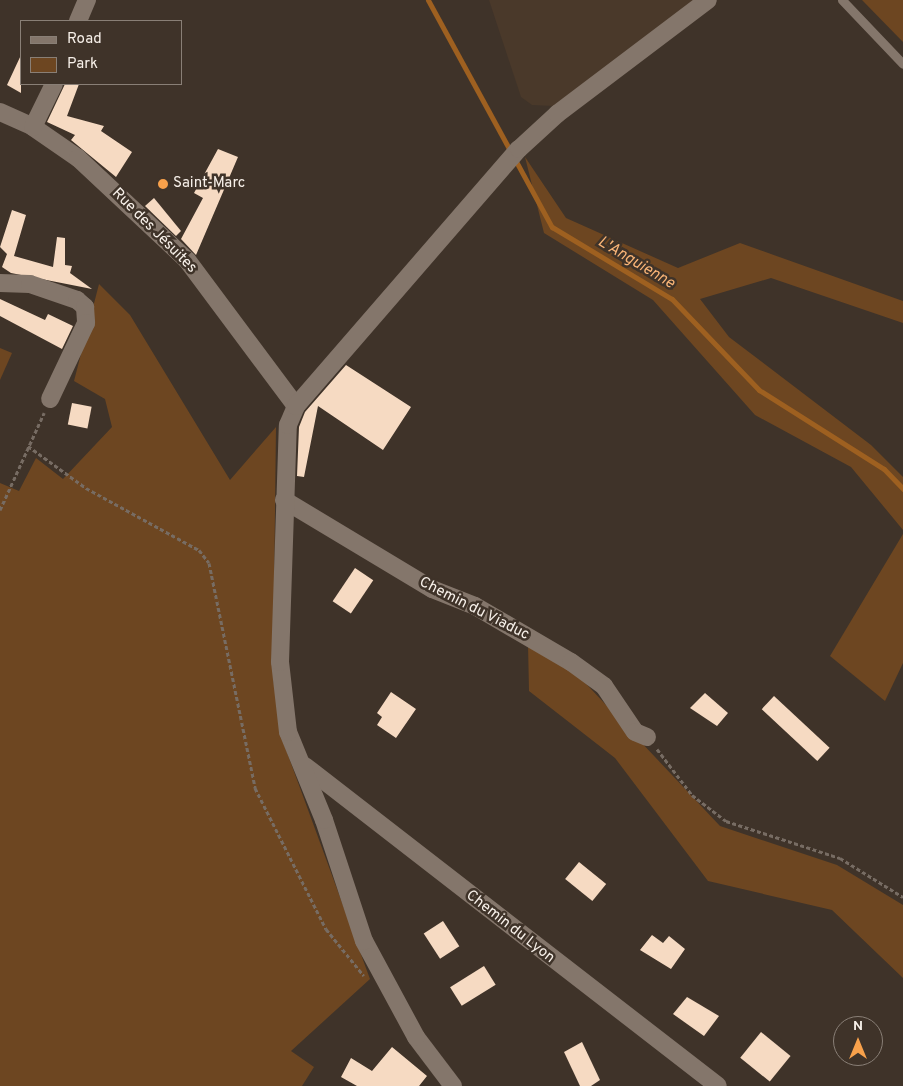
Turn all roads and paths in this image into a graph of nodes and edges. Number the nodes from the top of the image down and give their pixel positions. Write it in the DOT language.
graph roads {
  1 [pos="87,0"];
  2 [pos="708,0"];
  3 [pos="842,0"];
  4 [pos="78,20"];
  5 [pos="903,64"];
  6 [pos="54,85"];
  7 [pos="0,112"];
  8 [pos="33,127"];
  9 [pos="0,283"];
  10 [pos="50,399"];
  11 [pos="296,406"];
  12 [pos="28,446"];
  13 [pos="284,500"];
  14 [pos="0,510"];
  15 [pos="647,737"];
  16 [pos="304,766"];
  17 [pos="903,897"];
  18 [pos="378,970"];
  19 [pos="453,1086"];
  20 [pos="718,1086"];
  1 -- 4 [label="street"];
  2 -- 11 [label="street"];
  3 -- 5 [label="lane"];
  6 -- 8 [label="street"];
  7 -- 8 [label="street, Rue des Jésuites"];
  8 -- 11 [label="street, Rue des Jésuites"];
  9 -- 10 [label="street"];
  10 -- 12 [label="path"];
  11 -- 13 [label="street"];
  12 -- 14 [label="path"];
  12 -- 18 [label="path"];
  13 -- 15 [label="street, Chemin du Viaduc"];
  13 -- 16 [label="street"];
  15 -- 17 [label="path"];
  16 -- 18 [label="street"];
  16 -- 20 [label="street, Chemin du Lyon"];
  18 -- 19 [label="street"];
}
